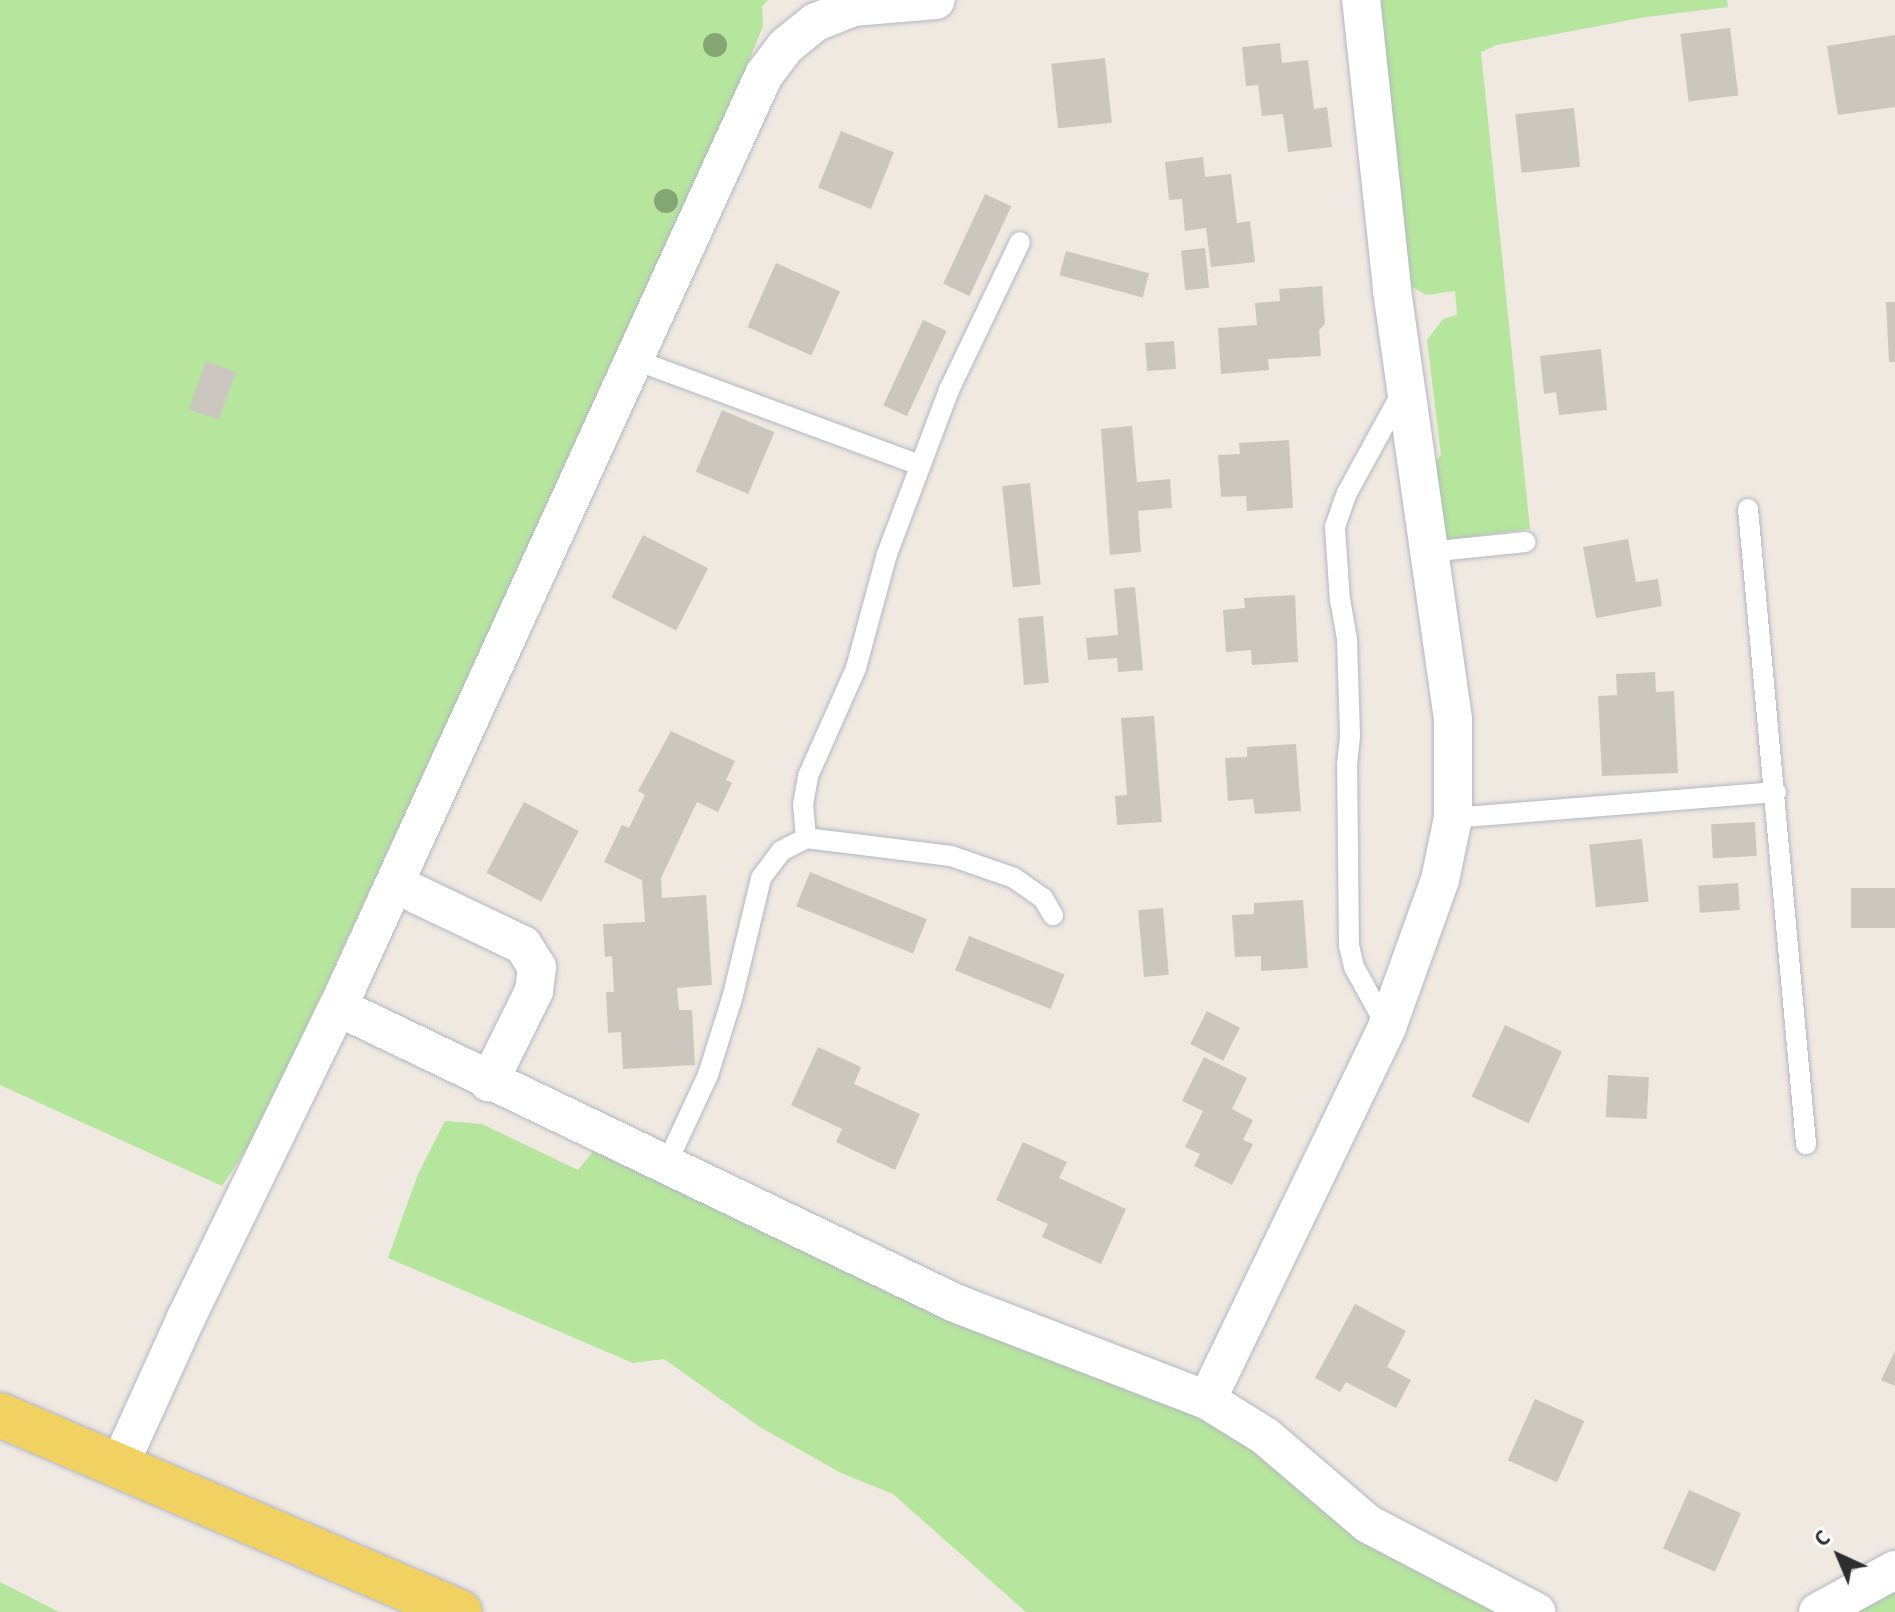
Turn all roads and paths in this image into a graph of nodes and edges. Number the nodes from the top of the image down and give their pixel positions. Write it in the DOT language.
graph roads {
  1 [pos="936,0"];
  2 [pos="1361,0"];
  3 [pos="852,4"];
  4 [pos="1020,242"];
  5 [pos="633,359"];
  6 [pos="1407,384"];
  7 [pos="920,465"];
  8 [pos="1748,509"];
  9 [pos="1525,542"];
  10 [pos="1429,552"];
  11 [pos="1776,792"];
  12 [pos="1453,818"];
  13 [pos="806,838"];
  14 [pos="395,884"];
  15 [pos="1053,915"];
  16 [pos="338,1007"];
  17 [pos="1387,1027"];
  18 [pos="489,1082"];
  19 [pos="1806,1144"];
  20 [pos="666,1165"];
  21 [pos="1207,1400"];
  22 [pos="0,1415"];
  23 [pos="118,1468"];
  24 [pos="1895,1570"];
  25 [pos="460,1612"];
  26 [pos="1536,1612"];
  27 [pos="1818,1612"];
  1 -- 3 [label="street"];
  2 -- 6 [label="street"];
  3 -- 5 [label="street"];
  4 -- 7 [label="lane"];
  5 -- 7 [label="lane"];
  5 -- 14 [label="street"];
  6 -- 10 [label="street"];
  6 -- 17 [label="lane"];
  7 -- 13 [label="lane"];
  8 -- 11 [label="lane"];
  9 -- 10 [label="lane"];
  10 -- 12 [label="street"];
  11 -- 12 [label="lane"];
  11 -- 19 [label="lane"];
  12 -- 17 [label="street"];
  13 -- 15 [label="lane"];
  13 -- 20 [label="lane"];
  14 -- 16 [label="street"];
  14 -- 18 [label="street"];
  16 -- 18 [label="street"];
  16 -- 23 [label="street"];
  17 -- 21 [label="street"];
  18 -- 20 [label="street"];
  20 -- 21 [label="street"];
  21 -- 26 [label="street"];
  22 -- 23 [label="main road"];
  23 -- 25 [label="main road"];
  24 -- 27 [label="street"];
}
